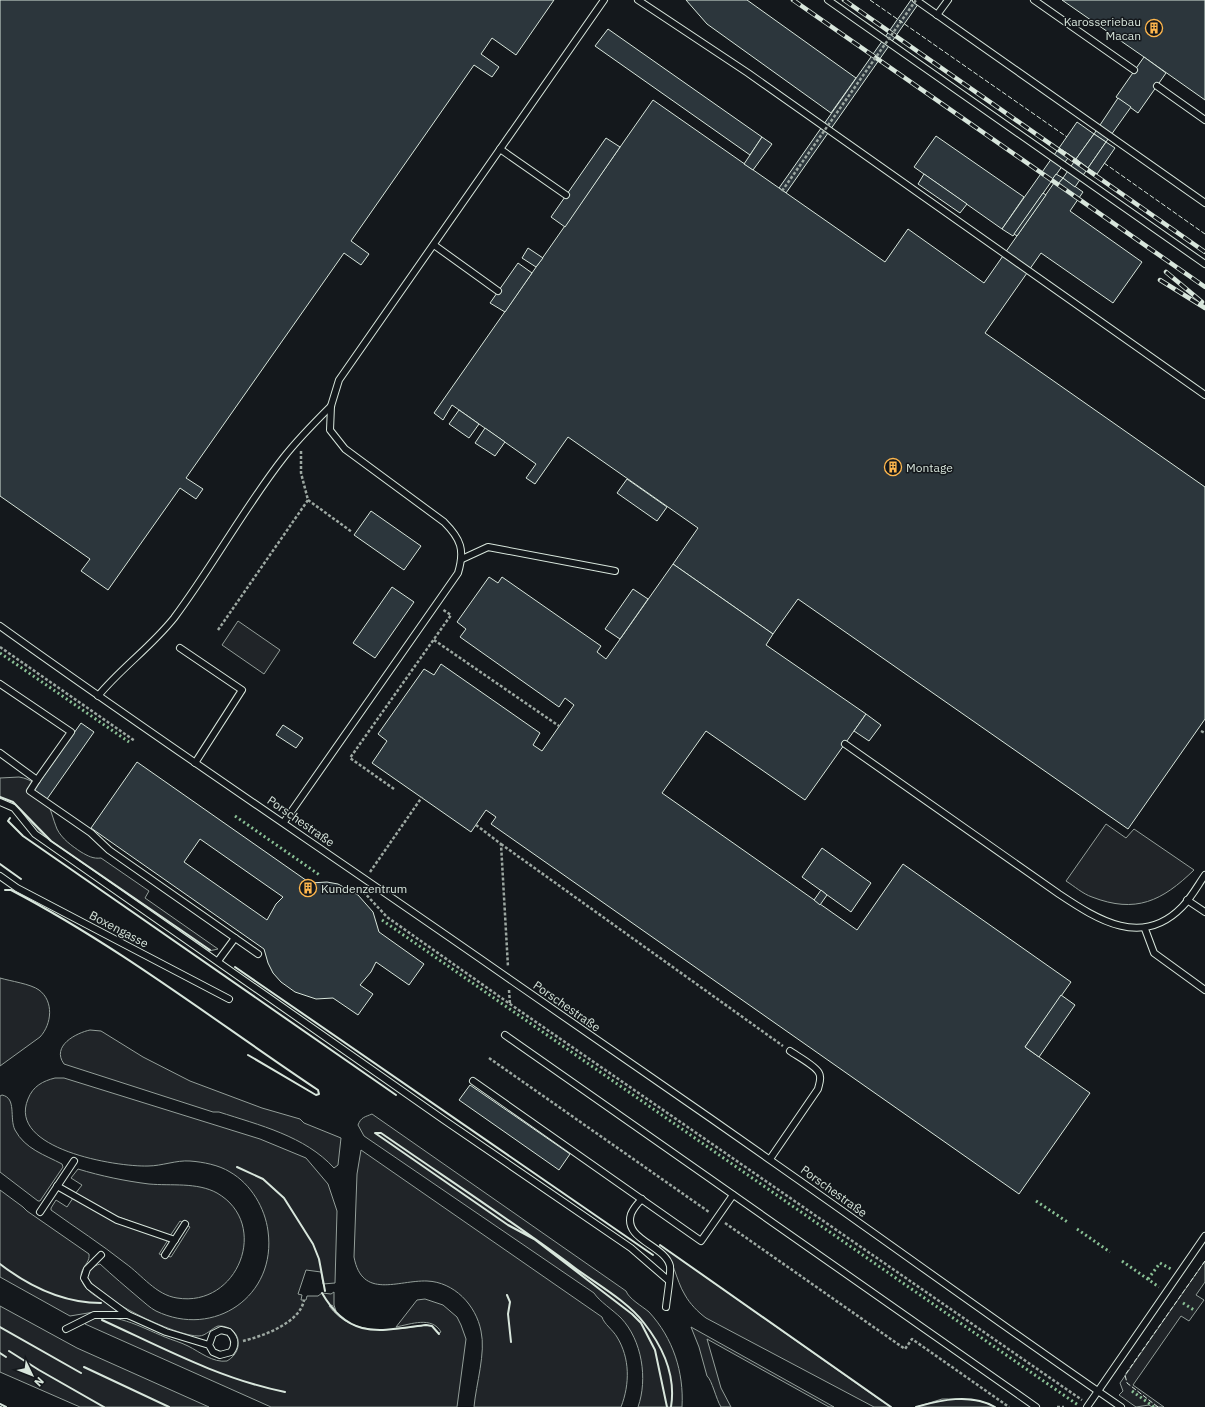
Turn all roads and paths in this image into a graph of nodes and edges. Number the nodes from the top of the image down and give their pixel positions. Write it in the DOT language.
graph roads {
  1 [pos="604,0"];
  2 [pos="638,0"];
  3 [pos="828,0"];
  4 [pos="916,0"];
  5 [pos="948,0"];
  6 [pos="1034,0"];
  7 [pos="937,15"];
  8 [pos="1134,70"];
  9 [pos="1157,86"];
  10 [pos="1205,120"];
  11 [pos="500,149"];
  12 [pos="782,191"];
  13 [pos="566,195"];
  14 [pos="1205,203"];
  15 [pos="434,245"];
  16 [pos="1205,264"];
  17 [pos="498,291"];
  18 [pos="1205,395"];
  19 [pos="331,406"];
  20 [pos="301,436"];
  21 [pos="308,500"];
  22 [pos="352,532"];
  23 [pos="462,559"];
  24 [pos="615,571"];
  25 [pos="435,605"];
  26 [pos="0,626"];
  27 [pos="218,630"];
  28 [pos="434,640"];
  29 [pos="0,647"];
  30 [pos="180,648"];
  31 [pos="0,684"];
  32 [pos="98,696"];
  33 [pos="559,726"];
  34 [pos="1201,731"];
  35 [pos="1205,733"];
  36 [pos="135,741"];
  37 [pos="844,744"];
  38 [pos="0,753"];
  39 [pos="195,762"];
  40 [pos="37,780"];
  41 [pos="394,789"];
  42 [pos="422,797"];
  43 [pos="0,802"];
  44 [pos="284,822"];
  45 [pos="476,826"];
  46 [pos="500,844"];
  47 [pos="1205,875"];
  48 [pos="0,876"];
  49 [pos="366,879"];
  50 [pos="1187,900"];
  51 [pos="1205,912"];
  52 [pos="1145,928"];
  53 [pos="235,938"];
  54 [pos="258,954"];
  55 [pos="218,961"];
  56 [pos="508,979"];
  57 [pos="1205,990"];
  58 [pos="229,999"];
  59 [pos="510,1004"];
  60 [pos="505,1035"];
  61 [pos="790,1051"];
  62 [pos="489,1058"];
  63 [pos="473,1082"];
  64 [pos="770,1159"];
  65 [pos="74,1161"];
  66 [pos="57,1186"];
  67 [pos="733,1195"];
  68 [pos="642,1199"];
  69 [pos="40,1212"];
  70 [pos="717,1218"];
  71 [pos="185,1224"];
  72 [pos="1205,1236"];
  73 [pos="175,1240"];
  74 [pos="101,1255"];
  75 [pos="165,1256"];
  76 [pos="668,1280"];
  77 [pos="304,1300"];
  78 [pos="666,1307"];
  79 [pos="128,1315"];
  80 [pos="66,1329"];
  81 [pos="234,1344"];
  82 [pos="209,1345"];
  83 [pos="1098,1391"];
  84 [pos="1088,1406"];
  85 [pos="1009,1407"];
  86 [pos="1036,1407"];
  87 [pos="1056,1407"];
  88 [pos="1064,1407"];
  89 [pos="1121,1407"];
  1 -- 11 [label="lane"];
  2 -- 18 [label="lane"];
  3 -- 16 [label="lane"];
  4 -- 7 [label="lane"];
  4 -- 12 [label="path, bridge"];
  5 -- 7 [label="lane"];
  6 -- 8 [label="lane"];
  7 -- 14 [label="lane"];
  9 -- 10 [label="lane"];
  11 -- 13 [label="lane"];
  11 -- 15 [label="lane"];
  15 -- 17 [label="lane"];
  15 -- 19 [label="lane"];
  19 -- 20 [label="lane"];
  19 -- 23 [label="lane"];
  20 -- 21 [label="path"];
  20 -- 32 [label="lane"];
  21 -- 22 [label="path"];
  21 -- 27 [label="path"];
  23 -- 24 [label="lane"];
  23 -- 25 [label="lane"];
  25 -- 28 [label="path"];
  25 -- 44 [label="lane"];
  26 -- 32 [label="lane, Porschestraße"];
  28 -- 33 [label="path"];
  28 -- 41 [label="path"];
  29 -- 36 [label="path"];
  30 -- 39 [label="lane"];
  31 -- 40 [label="lane"];
  32 -- 39 [label="lane, Porschestraße"];
  34 -- 35 [label="path"];
  37 -- 52 [label="lane"];
  38 -- 40 [label="lane"];
  39 -- 44 [label="lane, Porschestraße"];
  40 -- 53 [label="lane"];
  42 -- 49 [label="path"];
  43 -- 55 [label="lane"];
  44 -- 49 [label="lane, Porschestraße"];
  45 -- 46 [label="path"];
  46 -- 56 [label="path"];
  46 -- 61 [label="path"];
  47 -- 50 [label="lane"];
  48 -- 58 [label="lane, Boxengasse"];
  49 -- 56 [label="lane, Porschestraße"];
  49 -- 59 [label="path"];
  50 -- 51 [label="lane"];
  50 -- 52 [label="lane"];
  52 -- 57 [label="lane"];
  53 -- 54 [label="lane"];
  53 -- 55 [label="lane"];
  55 -- 76 [label="lane"];
  56 -- 59 [label="path"];
  56 -- 64 [label="lane, Porschestraße"];
  59 -- 84 [label="path"];
  60 -- 67 [label="lane"];
  61 -- 64 [label="lane"];
  62 -- 70 [label="path"];
  63 -- 68 [label="lane"];
  64 -- 83 [label="lane, Porschestraße"];
  65 -- 66 [label="lane"];
  66 -- 69 [label="lane"];
  66 -- 73 [label="lane"];
  67 -- 70 [label="lane"];
  67 -- 86 [label="lane"];
  68 -- 70 [label="lane"];
  68 -- 76 [label="lane"];
  70 -- 85 [label="path"];
  71 -- 73 [label="lane"];
  72 -- 83 [label="lane"];
  73 -- 75 [label="lane"];
  74 -- 79 [label="lane"];
  76 -- 78 [label="lane"];
  77 -- 81 [label="path"];
  79 -- 80 [label="lane"];
  79 -- 82 [label="lane"];
  81 -- 82 [label="lane"];
  81 -- 82 [label="lane"];
  83 -- 84 [label="lane"];
  83 -- 89 [label="lane, Porschestraße"];
  87 -- 88 [label="path"];
}
